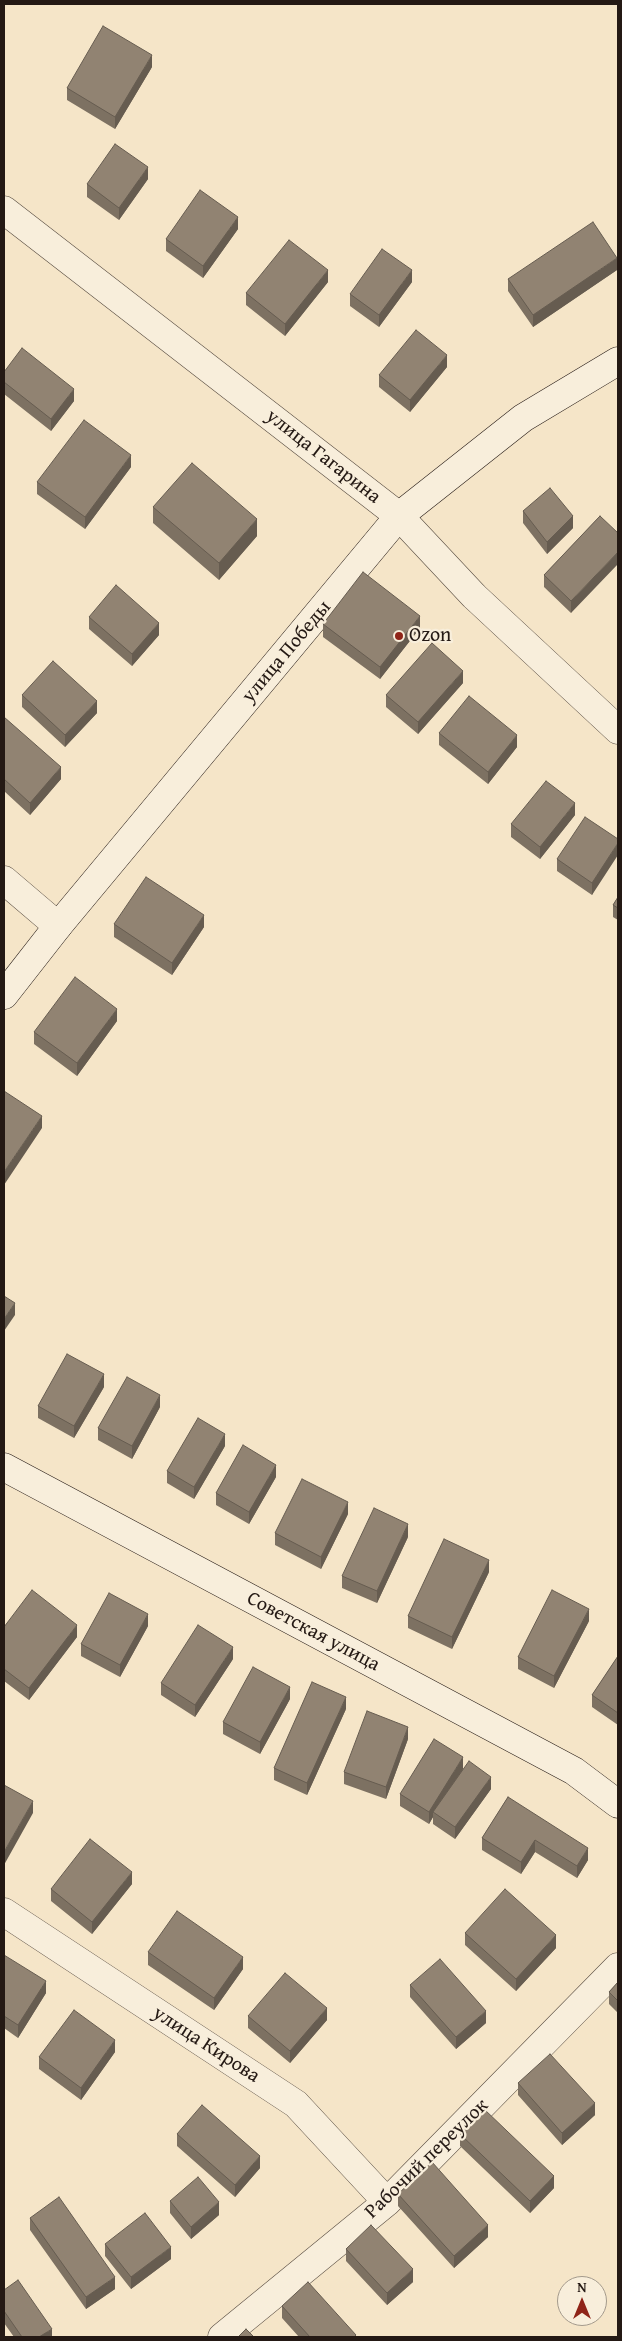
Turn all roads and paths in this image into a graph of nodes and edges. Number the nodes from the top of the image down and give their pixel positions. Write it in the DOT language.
graph roads {
  1 [pos="4,210"];
  2 [pos="618,361"];
  3 [pos="399,516"];
  4 [pos="618,730"];
  5 [pos="4,880"];
  6 [pos="58,926"];
  7 [pos="4,995"];
  8 [pos="4,1467"];
  9 [pos="618,1804"];
  10 [pos="4,1912"];
  11 [pos="618,1967"];
  12 [pos="388,2202"];
  13 [pos="222,2337"];
  1 -- 3 [label="street, улица Гагарина"];
  2 -- 3 [label="street, улица Победы"];
  3 -- 4 [label="street, улица Гагарина"];
  3 -- 6 [label="street, улица Победы"];
  5 -- 6 [label="street"];
  6 -- 7 [label="street, улица Победы"];
  8 -- 9 [label="street, Советская улица"];
  10 -- 12 [label="street, улица Кирова"];
  11 -- 12 [label="street, Рабочий переулок"];
  12 -- 13 [label="street, Рабочий переулок"];
}
